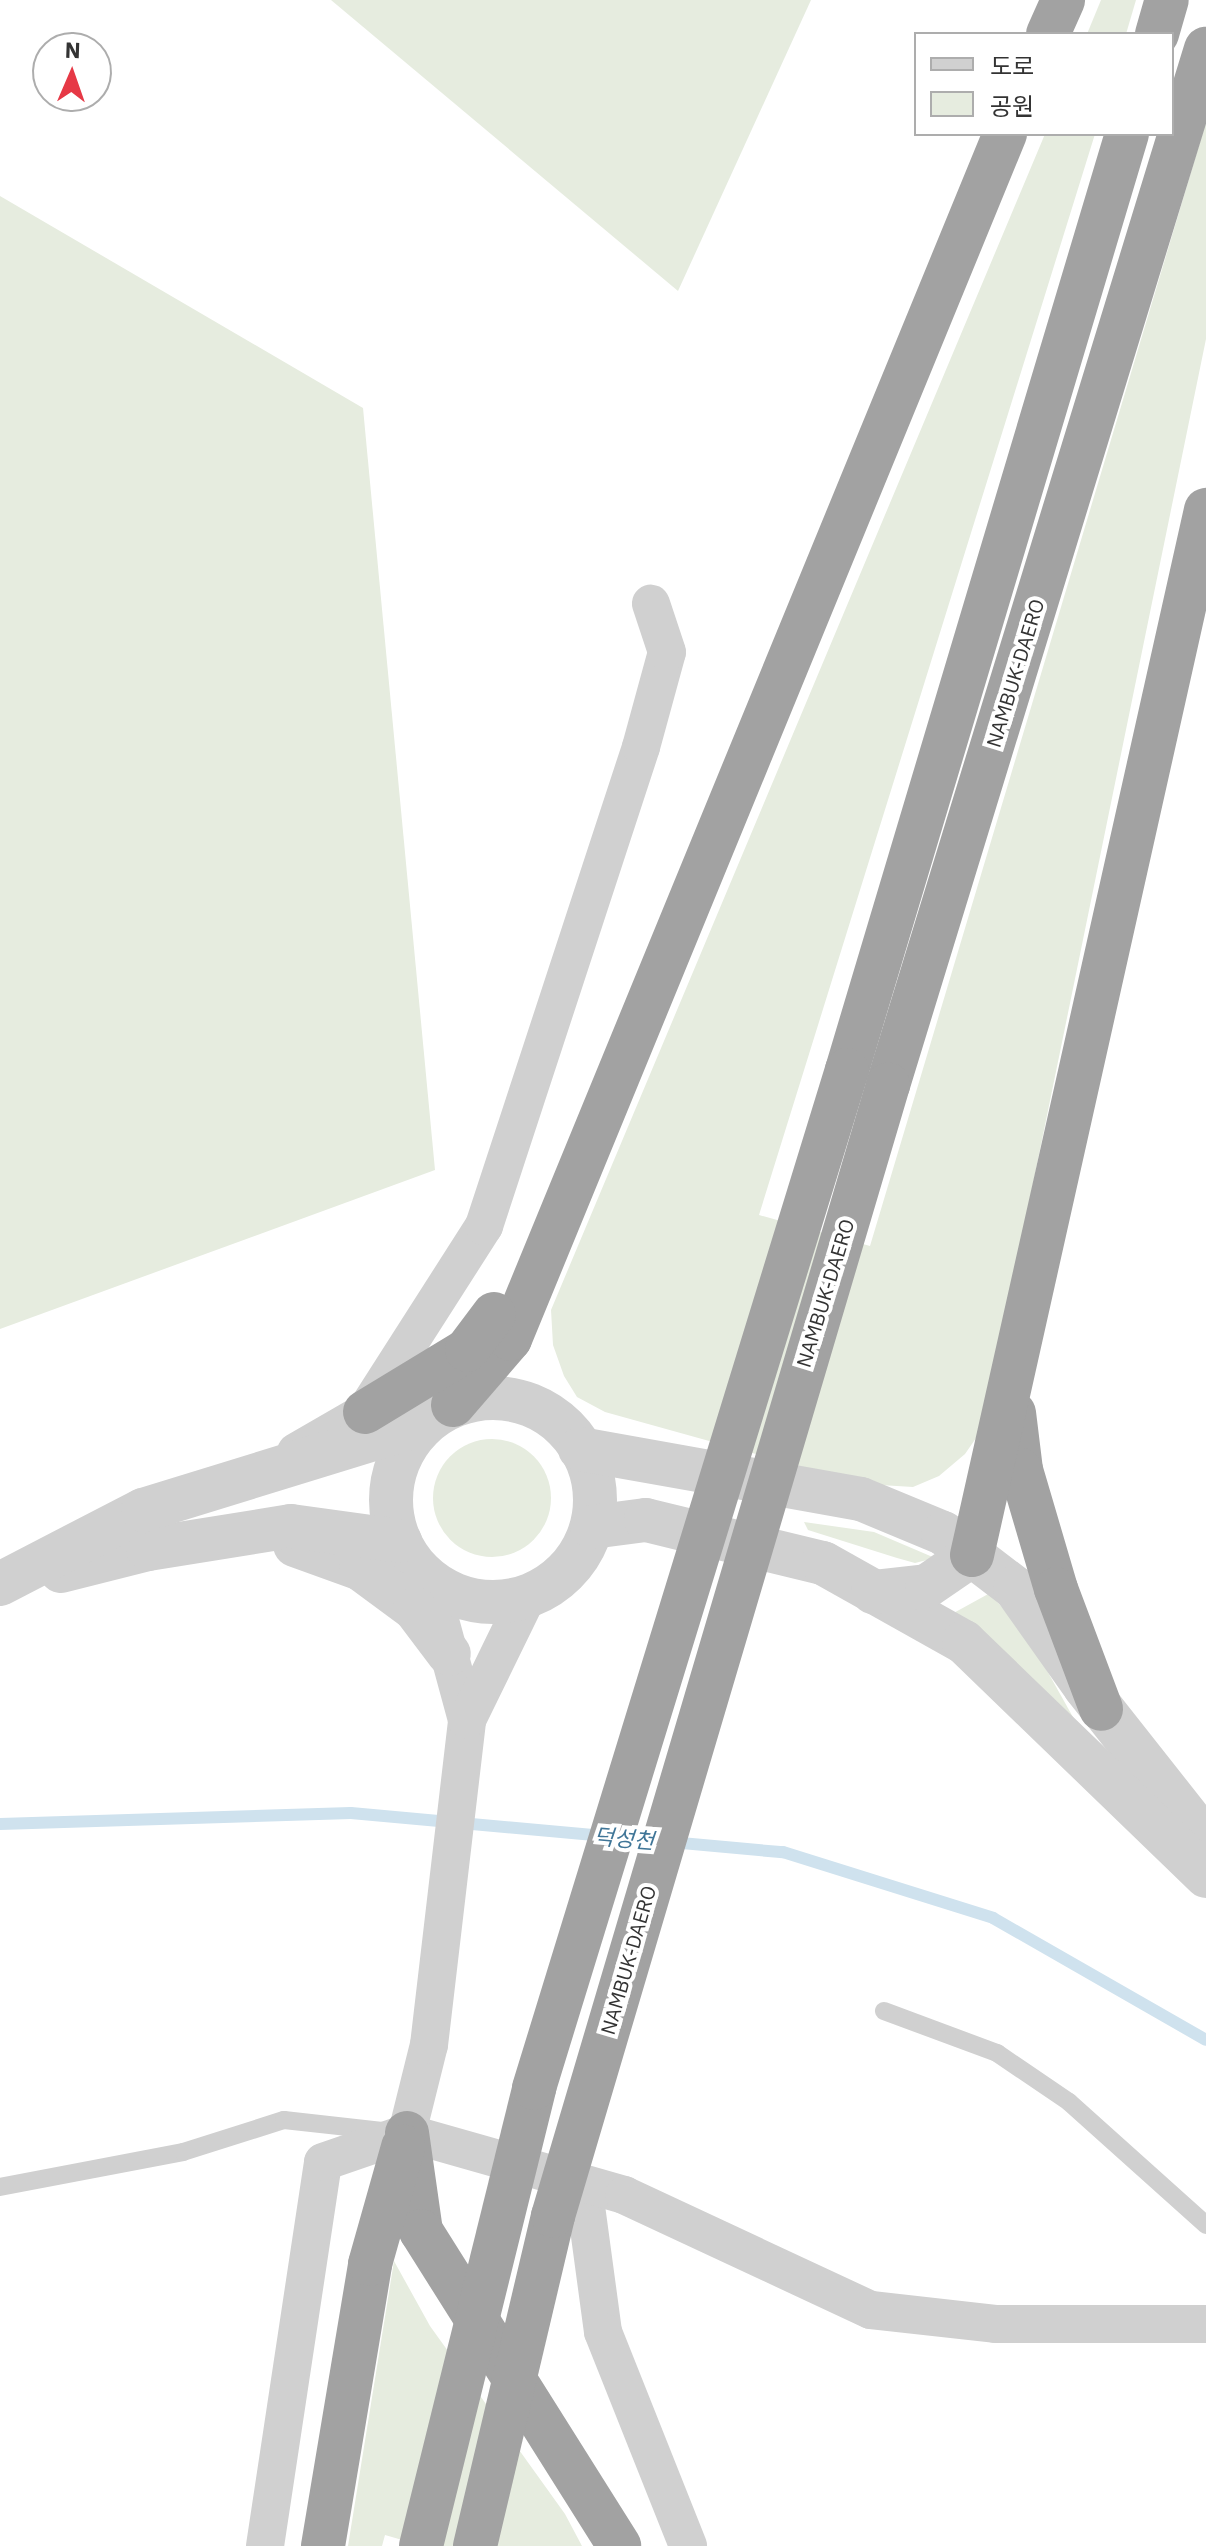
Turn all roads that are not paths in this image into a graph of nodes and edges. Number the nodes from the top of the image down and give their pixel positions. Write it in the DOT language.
graph roads {
  1 [pos="1063,0"];
  2 [pos="1167,0"];
  3 [pos="1049,32"];
  4 [pos="1158,32"];
  5 [pos="1206,49"];
  6 [pos="1004,136"];
  7 [pos="1126,136"];
  8 [pos="1206,510"];
  9 [pos="651,604"];
  10 [pos="544,1249"];
  11 [pos="1010,1381"];
  12 [pos="365,1412"];
  13 [pos="438,1415"];
  14 [pos="580,1449"];
  15 [pos="245,1481"];
  16 [pos="592,1527"];
  17 [pos="255,1531"];
  18 [pos="400,1541"];
  19 [pos="972,1555"];
  20 [pos="429,1580"];
  21 [pos="0,1585"];
  22 [pos="873,1592"];
  23 [pos="527,1597"];
  24 [pos="449,1654"];
  25 [pos="1101,1709"];
  26 [pos="467,1720"];
  27 [pos="1206,1840"];
  28 [pos="1206,1876"];
  29 [pos="884,2011"];
  30 [pos="407,2133"];
  31 [pos="583,2184"];
  32 [pos="0,2187"];
  33 [pos="1206,2225"];
  34 [pos="1206,2324"];
  35 [pos="265,2546"];
  36 [pos="323,2546"];
  37 [pos="421,2546"];
  38 [pos="475,2546"];
  39 [pos="619,2546"];
  40 [pos="688,2546"];
  1 -- 3 [label="highway"];
  2 -- 4 [label="highway"];
  5 -- 38 [label="highway, NAMBUK-DAERO, bridge"];
  6 -- 10 [label="highway"];
  7 -- 37 [label="highway, bridge"];
  8 -- 11 [label="highway"];
  9 -- 12 [label="street"];
  10 -- 12 [label="highway"];
  10 -- 13 [label="highway"];
  11 -- 19 [label="highway"];
  11 -- 25 [label="highway"];
  12 -- 15 [label="street"];
  13 -- 14 [label="street"];
  13 -- 15 [label="street"];
  13 -- 18 [label="street"];
  14 -- 16 [label="street"];
  14 -- 19 [label="street"];
  15 -- 21 [label="street"];
  16 -- 22 [label="street"];
  16 -- 23 [label="street"];
  17 -- 18 [label="street"];
  17 -- 21 [label="street"];
  17 -- 24 [label="street"];
  18 -- 20 [label="street"];
  19 -- 22 [label="street"];
  19 -- 25 [label="street"];
  20 -- 23 [label="street"];
  20 -- 24 [label="street"];
  22 -- 28 [label="street"];
  23 -- 26 [label="street"];
  24 -- 26 [label="street"];
  25 -- 27 [label="street"];
  26 -- 30 [label="street"];
  29 -- 33 [label="lane"];
  30 -- 31 [label="street"];
  30 -- 32 [label="lane"];
  30 -- 35 [label="street"];
  30 -- 36 [label="highway"];
  30 -- 39 [label="highway"];
  31 -- 34 [label="street"];
  31 -- 40 [label="street"];
}
